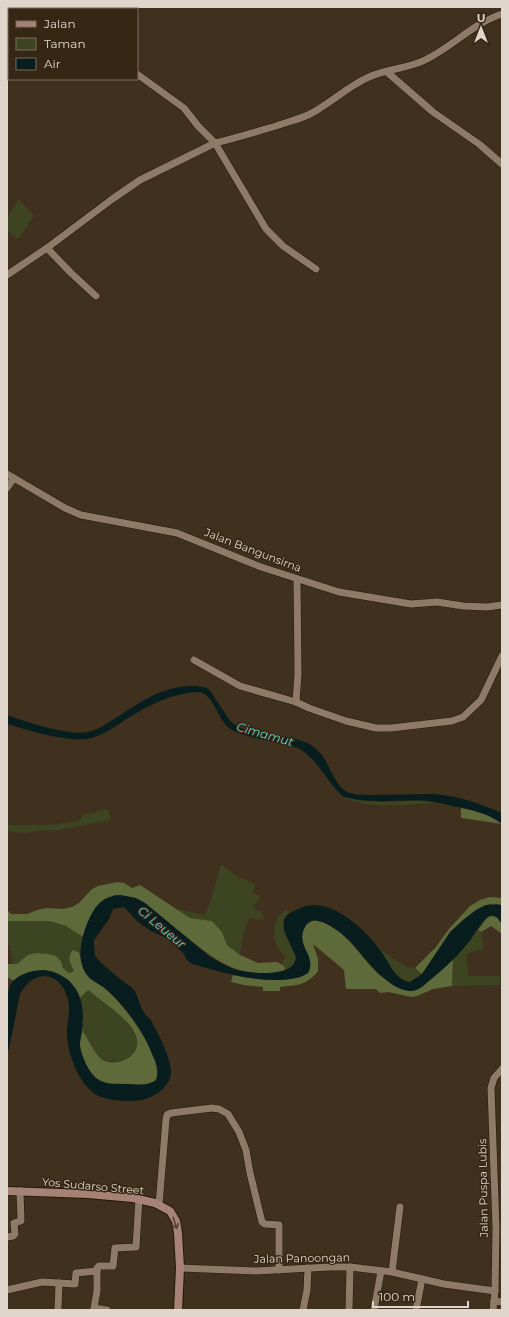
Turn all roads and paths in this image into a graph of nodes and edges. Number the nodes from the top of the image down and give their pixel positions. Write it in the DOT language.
graph roads {
  1 [pos="502,14"];
  2 [pos="387,72"];
  3 [pos="138,75"];
  4 [pos="215,143"];
  5 [pos="502,164"];
  6 [pos="47,248"];
  7 [pos="316,269"];
  8 [pos="7,276"];
  9 [pos="96,296"];
  10 [pos="7,474"];
  11 [pos="14,478"];
  12 [pos="7,488"];
  13 [pos="297,579"];
  14 [pos="502,605"];
  15 [pos="502,656"];
  16 [pos="194,660"];
  17 [pos="296,702"];
  18 [pos="502,1069"];
  19 [pos="7,1191"];
  20 [pos="20,1191"];
  21 [pos="139,1199"];
  22 [pos="159,1205"];
  23 [pos="400,1207"];
  24 [pos="7,1237"];
  25 [pos="350,1267"];
  26 [pos="180,1268"];
  27 [pos="308,1268"];
  28 [pos="279,1270"];
  29 [pos="381,1270"];
  30 [pos="97,1271"];
  31 [pos="392,1272"];
  32 [pos="422,1279"];
  33 [pos="59,1283"];
  34 [pos="7,1290"];
  35 [pos="495,1291"];
  36 [pos="494,1301"];
  37 [pos="502,1302"];
  38 [pos="58,1310"];
  39 [pos="107,1310"];
  40 [pos="178,1310"];
  41 [pos="303,1310"];
  42 [pos="349,1310"];
  43 [pos="374,1310"];
  44 [pos="416,1310"];
  45 [pos="493,1310"];
  1 -- 2 [label="street"];
  2 -- 4 [label="street"];
  2 -- 5 [label="street"];
  3 -- 4 [label="street"];
  4 -- 6 [label="street"];
  4 -- 7 [label="street"];
  6 -- 8 [label="street"];
  6 -- 9 [label="street"];
  10 -- 11 [label="street, Jalan Bangunsirna"];
  11 -- 12 [label="street"];
  11 -- 13 [label="street, Jalan Bangunsirna"];
  13 -- 14 [label="street, Jalan Bangunsirna"];
  13 -- 17 [label="street"];
  15 -- 17 [label="street"];
  16 -- 17 [label="street"];
  18 -- 35 [label="street, Jalan Puspa Lubis"];
  19 -- 20 [label="main road, Yos Sudarso Street"];
  20 -- 21 [label="main road, Yos Sudarso Street"];
  20 -- 24 [label="street"];
  21 -- 22 [label="main road, Yos Sudarso Street"];
  21 -- 30 [label="street"];
  22 -- 26 [label="main road, Yos Sudarso Street, one-way"];
  22 -- 28 [label="street"];
  23 -- 31 [label="street"];
  25 -- 27 [label="street, Jalan Panoongan"];
  25 -- 29 [label="street, Jalan Panoongan"];
  25 -- 42 [label="street"];
  26 -- 28 [label="street, Jalan Panoongan"];
  26 -- 40 [label="main road, Yos Sudarso Street"];
  27 -- 28 [label="street, Jalan Panoongan"];
  27 -- 41 [label="street"];
  29 -- 31 [label="street, Jalan Panoongan"];
  29 -- 43 [label="street"];
  30 -- 33 [label="street"];
  30 -- 39 [label="street"];
  31 -- 32 [label="street, Jalan Panoongan"];
  32 -- 35 [label="street, Jalan Panoongan"];
  32 -- 44 [label="street"];
  33 -- 34 [label="street"];
  33 -- 38 [label="street"];
  35 -- 36 [label="street, Jalan Puspa Lubis"];
  36 -- 37 [label="street"];
  36 -- 45 [label="street, Jalan Puspa Lubis"];
}
